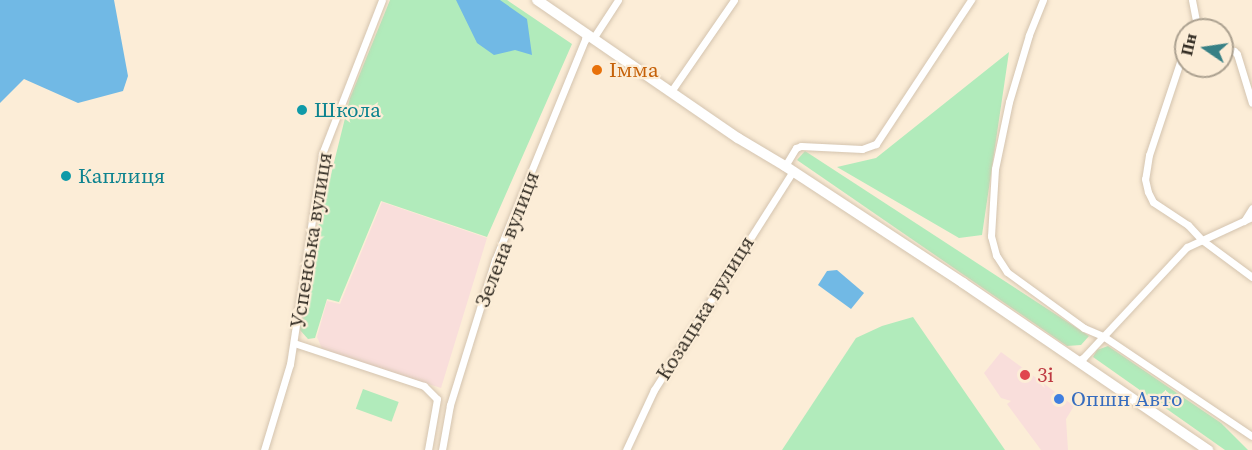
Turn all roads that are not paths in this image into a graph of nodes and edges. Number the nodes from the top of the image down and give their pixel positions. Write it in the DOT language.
graph roads {
  1 [pos="382,0"];
  2 [pos="537,0"];
  3 [pos="618,0"];
  4 [pos="734,0"];
  5 [pos="971,0"];
  6 [pos="1044,0"];
  7 [pos="1192,0"];
  8 [pos="1195,18"];
  9 [pos="590,35"];
  10 [pos="1234,52"];
  11 [pos="1175,78"];
  12 [pos="672,90"];
  13 [pos="1252,103"];
  14 [pos="789,168"];
  15 [pos="1252,208"];
  16 [pos="1252,217"];
  17 [pos="1244,221"];
  18 [pos="1202,240"];
  19 [pos="1252,277"];
  20 [pos="1103,336"];
  21 [pos="294,343"];
  22 [pos="1077,361"];
  23 [pos="438,399"];
  24 [pos="450,405"];
  25 [pos="1252,436"];
  26 [pos="264,450"];
  27 [pos="428,450"];
  28 [pos="442,450"];
  29 [pos="626,450"];
  30 [pos="1208,450"];
  1 -- 21 [label="street, Успенська вулиця"];
  2 -- 9 [label="main road"];
  3 -- 9 [label="street, Зелена вулиця"];
  4 -- 12 [label="street"];
  5 -- 14 [label="street, Козацька вулиця"];
  6 -- 20 [label="street"];
  7 -- 8 [label="street"];
  9 -- 12 [label="main road"];
  9 -- 24 [label="street, Зелена вулиця"];
  10 -- 13 [label="street"];
  11 -- 18 [label="street"];
  12 -- 14 [label="main road"];
  14 -- 22 [label="main road"];
  14 -- 29 [label="street, Козацька вулиця"];
  15 -- 17 [label="street"];
  16 -- 17 [label="street"];
  17 -- 18 [label="street"];
  18 -- 19 [label="street"];
  18 -- 20 [label="street"];
  20 -- 22 [label="street"];
  20 -- 25 [label="street"];
  21 -- 23 [label="street"];
  21 -- 26 [label="street, Успенська вулиця"];
  22 -- 30 [label="main road"];
  23 -- 24 [label="street"];
  23 -- 27 [label="street"];
  24 -- 28 [label="street, Зелена вулиця"];
}
